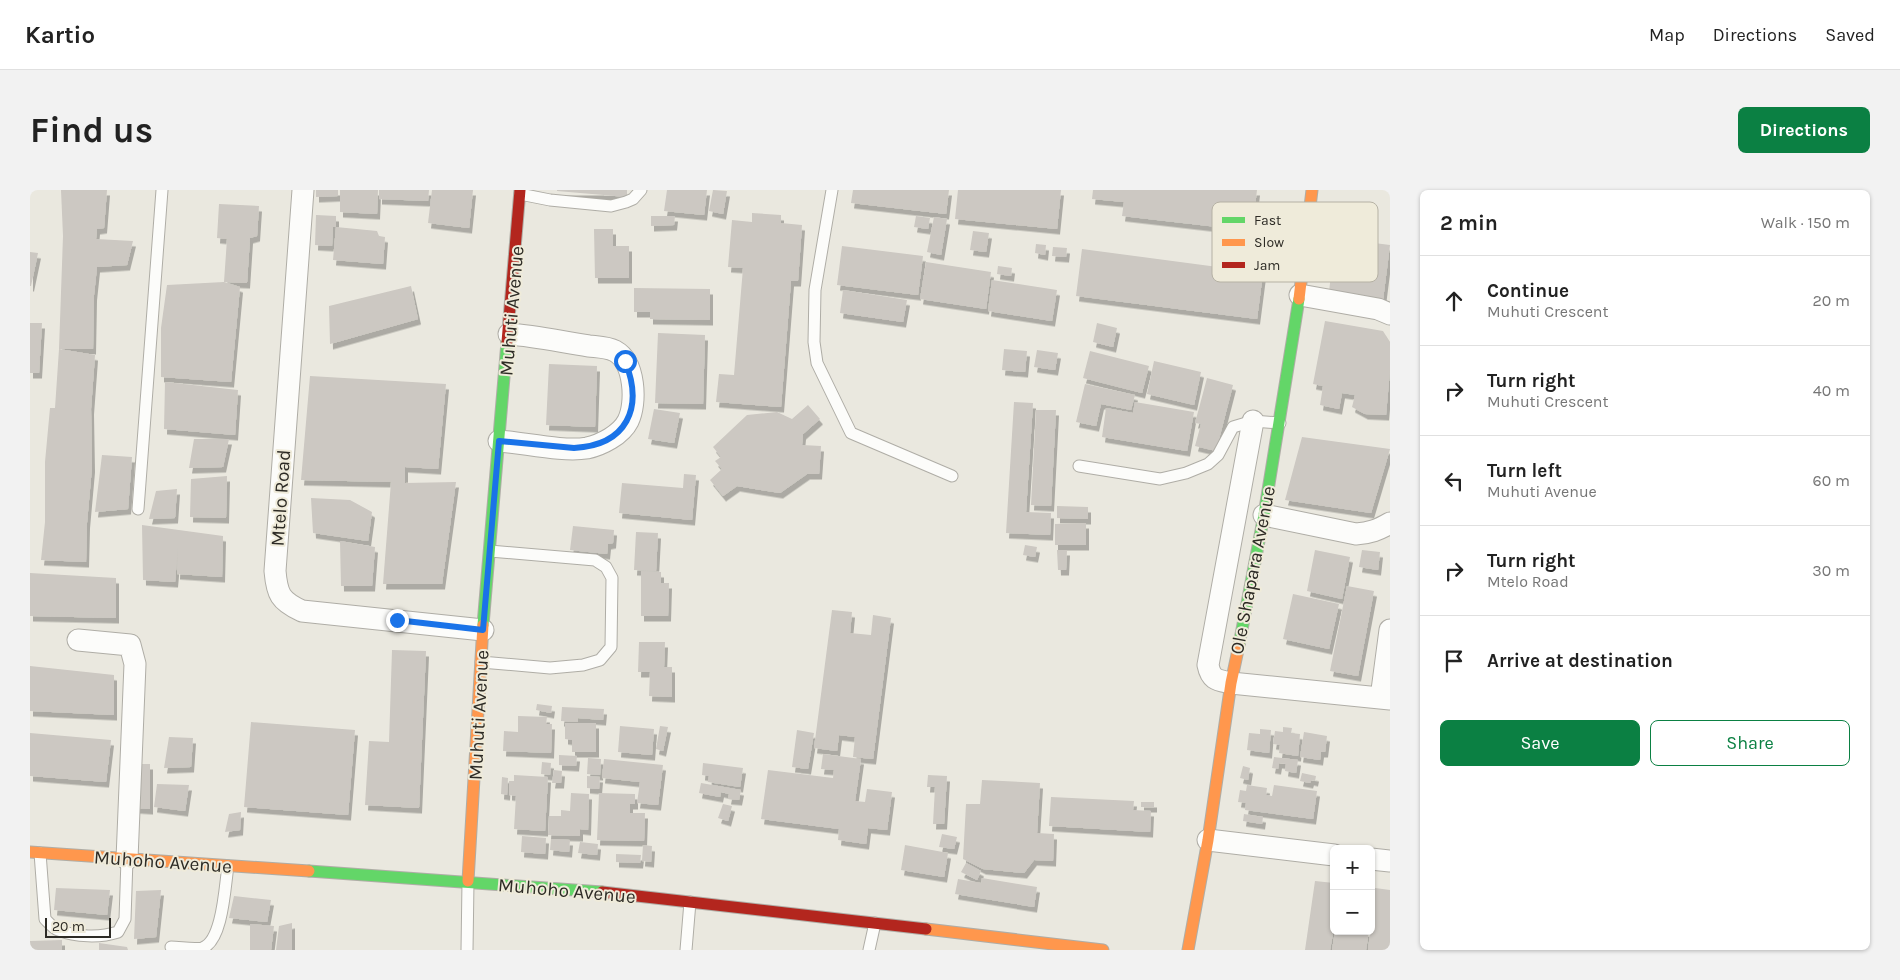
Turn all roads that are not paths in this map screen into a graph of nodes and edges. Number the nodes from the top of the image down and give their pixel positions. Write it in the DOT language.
graph roads {
  1 [pos="162,190"];
  2 [pos="303,190"];
  3 [pos="641,190"];
  4 [pos="832,190"];
  5 [pos="520,192"];
  6 [pos="1301,282"];
  7 [pos="1300,295"];
  8 [pos="1390,314"];
  9 [pos="509,334"];
  10 [pos="1253,421"];
  11 [pos="1280,423"];
  12 [pos="499,441"];
  13 [pos="1079,466"];
  14 [pos="952,476"];
  15 [pos="138,508"];
  16 [pos="1264,515"];
  17 [pos="1390,522"];
  18 [pos="490,551"];
  19 [pos="483,630"];
  20 [pos="1390,630"];
  21 [pos="78,640"];
  22 [pos="481,662"];
  23 [pos="1231,683"];
  24 [pos="1385,698"];
  25 [pos="1208,840"];
  26 [pos="35,852"];
  27 [pos="1330,855"];
  28 [pos="127,859"];
  29 [pos="1375,859"];
  30 [pos="1390,861"];
  31 [pos="228,866"];
  32 [pos="468,881"];
  33 [pos="690,902"];
  34 [pos="874,923"];
  35 [pos="171,947"];
  36 [pos="467,950"];
  37 [pos="686,950"];
  38 [pos="869,950"];
  39 [pos="1103,950"];
  40 [pos="1188,950"];
  1 -- 15 [label="lane"];
  2 -- 19 [label="street, Mtelo Road"];
  3 -- 5 [label="lane"];
  4 -- 14 [label="lane"];
  5 -- 9 [label="street, Muhuti Avenue"];
  6 -- 7 [label="street, Ole Shapara Avenue"];
  7 -- 8 [label="street"];
  7 -- 11 [label="street, Ole Shapara Avenue"];
  9 -- 12 [label="street, Muhuti Avenue"];
  9 -- 12 [label="street"];
  10 -- 11 [label="lane"];
  10 -- 13 [label="lane"];
  10 -- 23 [label="street"];
  11 -- 16 [label="street, Ole Shapara Avenue"];
  12 -- 18 [label="street, Muhuti Avenue"];
  16 -- 17 [label="street"];
  16 -- 23 [label="street, Ole Shapara Avenue"];
  18 -- 19 [label="street, Muhuti Avenue"];
  18 -- 22 [label="lane"];
  19 -- 22 [label="street, Muhuti Avenue"];
  20 -- 24 [label="street"];
  21 -- 28 [label="street"];
  22 -- 32 [label="street, Muhuti Avenue"];
  23 -- 24 [label="street"];
  23 -- 25 [label="street, Ole Shapara Avenue"];
  25 -- 27 [label="street"];
  25 -- 40 [label="street, Ole Shapara Avenue"];
  26 -- 28 [label="street, Muhoho Avenue"];
  26 -- 28 [label="lane"];
  28 -- 31 [label="street, Muhoho Avenue"];
  29 -- 30 [label="street"];
  31 -- 32 [label="street, Muhoho Avenue"];
  31 -- 35 [label="lane"];
  32 -- 33 [label="street, Muhoho Avenue"];
  32 -- 36 [label="lane"];
  33 -- 34 [label="street, Muhoho Avenue"];
  33 -- 37 [label="lane"];
  34 -- 38 [label="lane"];
  34 -- 39 [label="street, Muhoho Avenue"];
}
